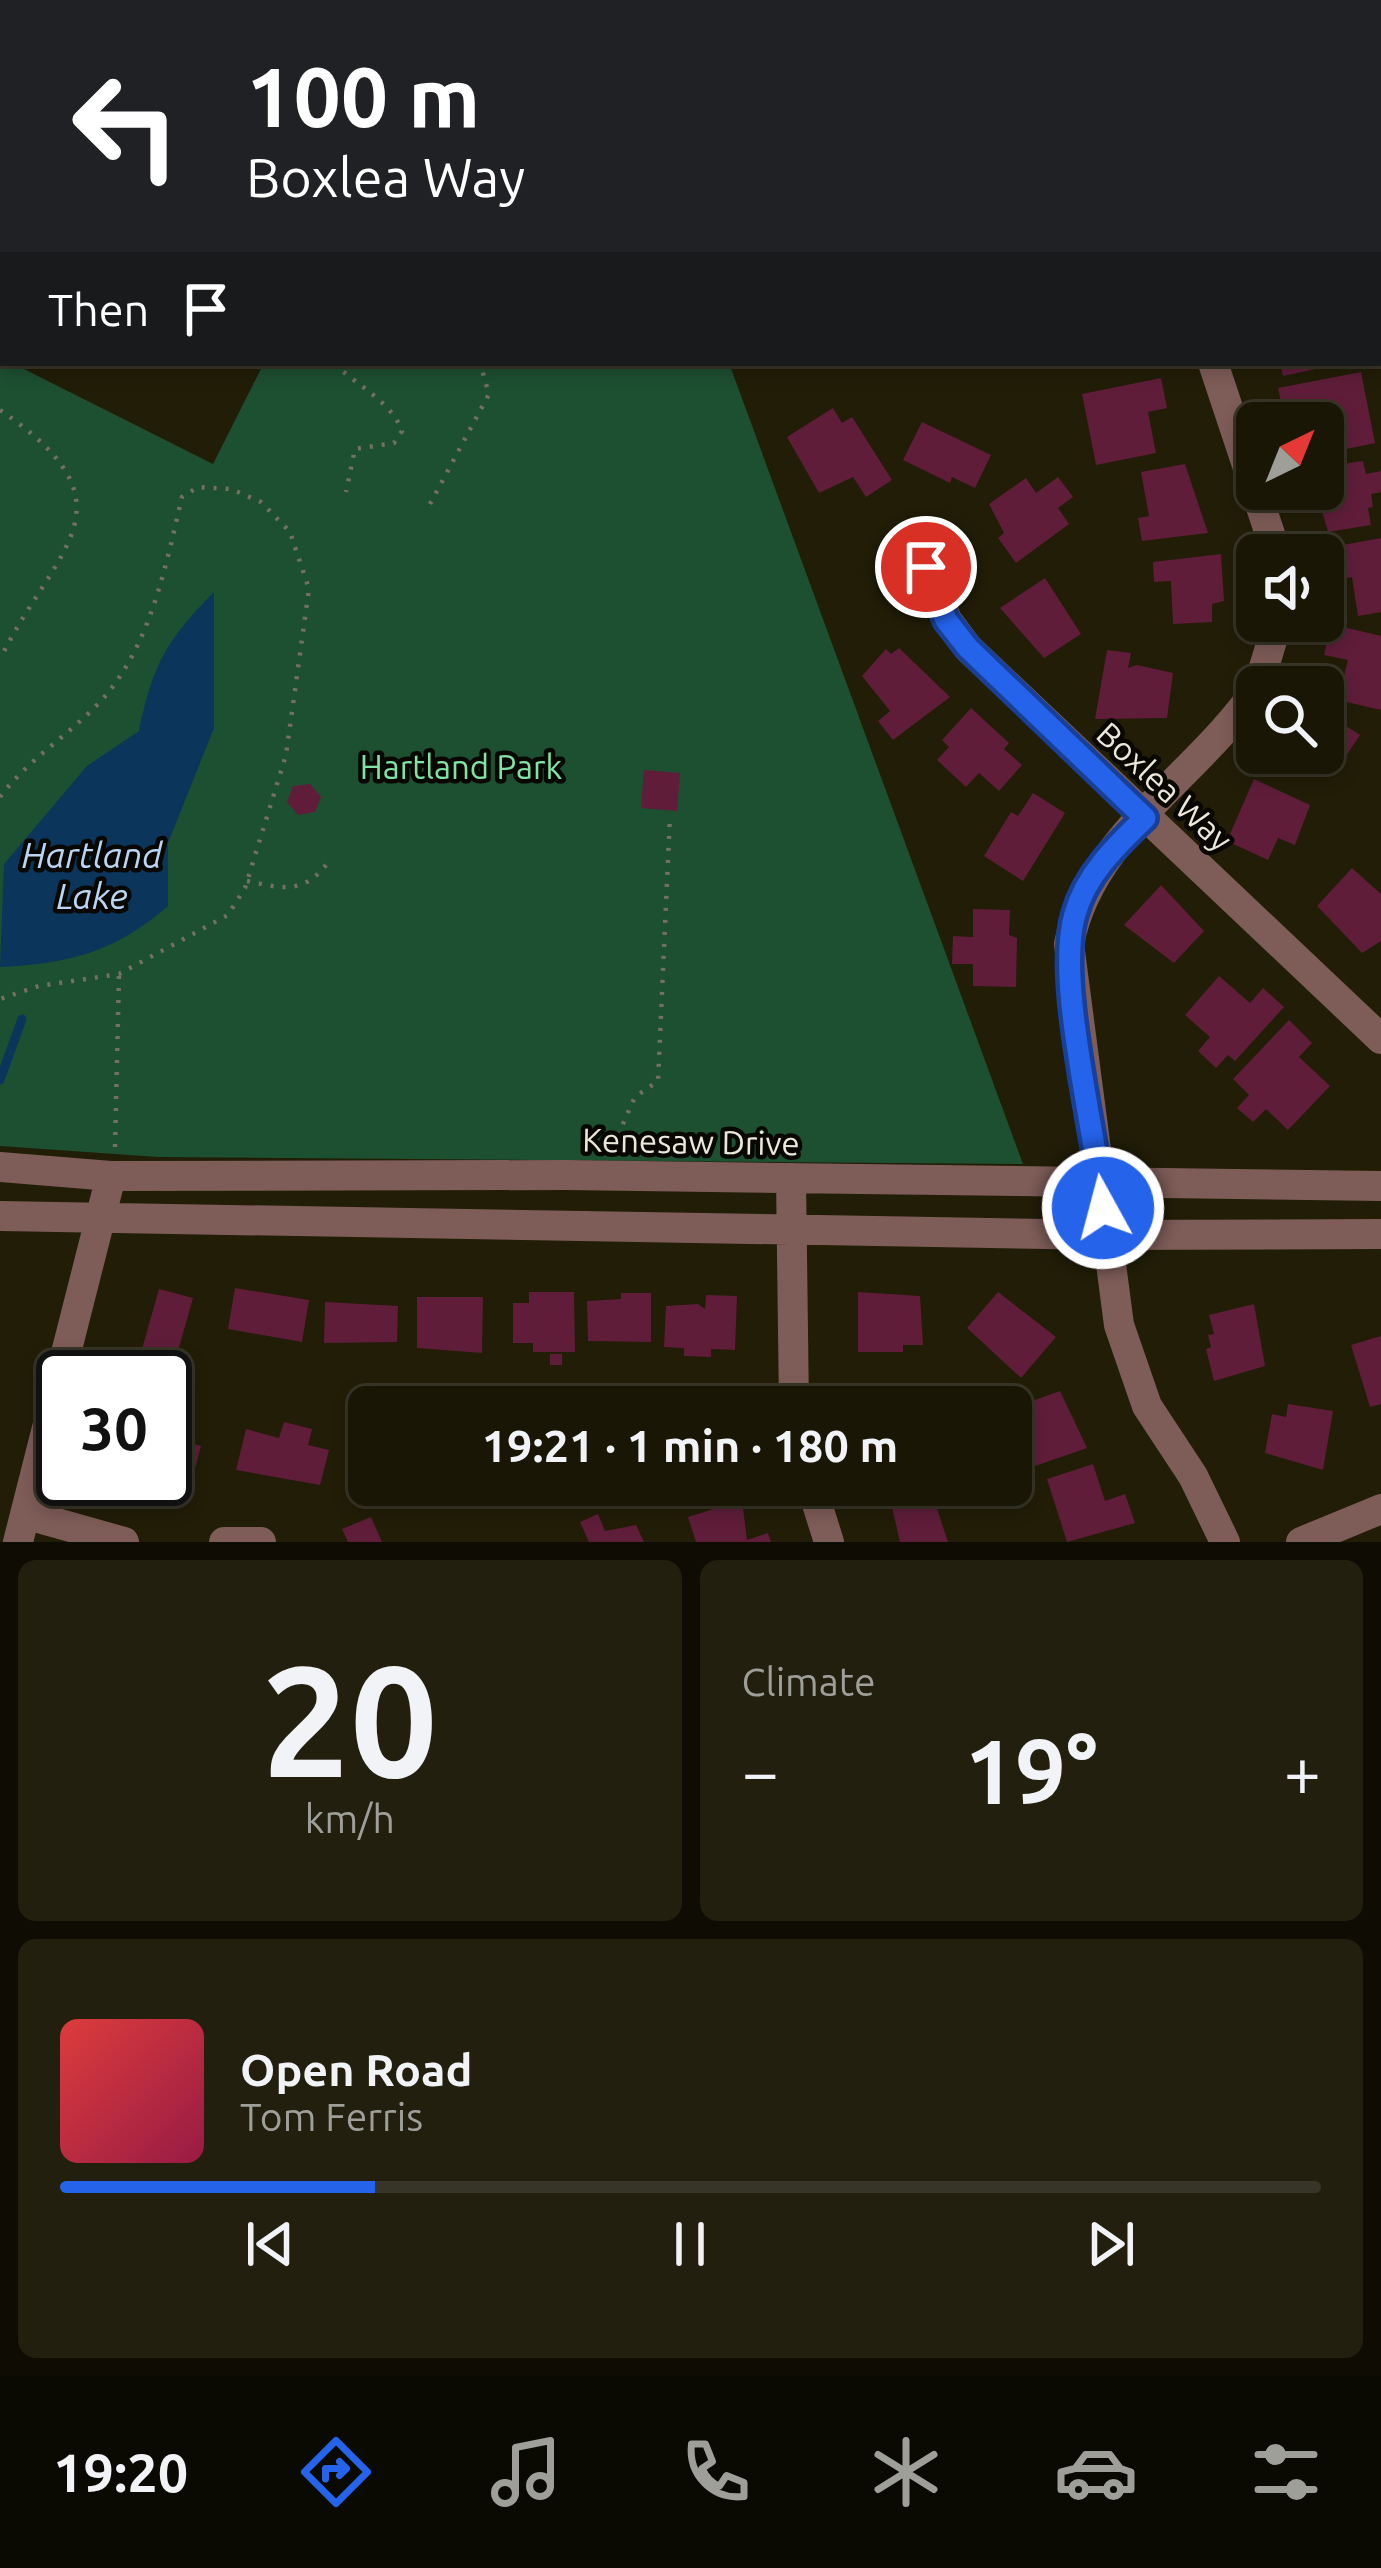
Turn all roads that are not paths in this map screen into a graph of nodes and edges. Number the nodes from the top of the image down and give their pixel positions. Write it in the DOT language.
graph roads {
  1 [pos="1214,366"];
  2 [pos="1269,534"];
  3 [pos="926,567"];
  4 [pos="1236,713"];
  5 [pos="1145,818"];
  6 [pos="1381,1039"];
  7 [pos="0,1167"];
  8 [pos="111,1176"];
  9 [pos="791,1178"];
  10 [pos="1101,1182"];
  11 [pos="1381,1186"];
  12 [pos="0,1216"];
  13 [pos="101,1221"];
  14 [pos="790,1231"];
  15 [pos="1381,1234"];
  16 [pos="1106,1235"];
  17 [pos="794,1386"];
  18 [pos="818,1506"];
  19 [pos="1381,1509"];
  20 [pos="23,1528"];
  21 [pos="124,1542"];
  22 [pos="224,1542"];
  23 [pos="261,1542"];
  24 [pos="829,1542"];
  25 [pos="1225,1542"];
  26 [pos="1300,1542"];
  1 -- 2 [label="street"];
  3 -- 5 [label="street, Boxlea Way"];
  4 -- 5 [label="street"];
  5 -- 6 [label="street, Boxlea Way"];
  5 -- 10 [label="street"];
  7 -- 8 [label="street, Kenesaw Drive"];
  8 -- 9 [label="street, Kenesaw Drive"];
  8 -- 13 [label="street"];
  9 -- 10 [label="street, Kenesaw Drive"];
  9 -- 14 [label="street"];
  10 -- 11 [label="street, Kenesaw Drive"];
  10 -- 16 [label="street"];
  12 -- 13 [label="street"];
  13 -- 14 [label="street"];
  13 -- 20 [label="street"];
  14 -- 16 [label="street"];
  14 -- 17 [label="street"];
  15 -- 16 [label="street"];
  16 -- 25 [label="street"];
  18 -- 24 [label="street"];
  19 -- 26 [label="street"];
  20 -- 21 [label="street"];
  22 -- 23 [label="street"];
}
